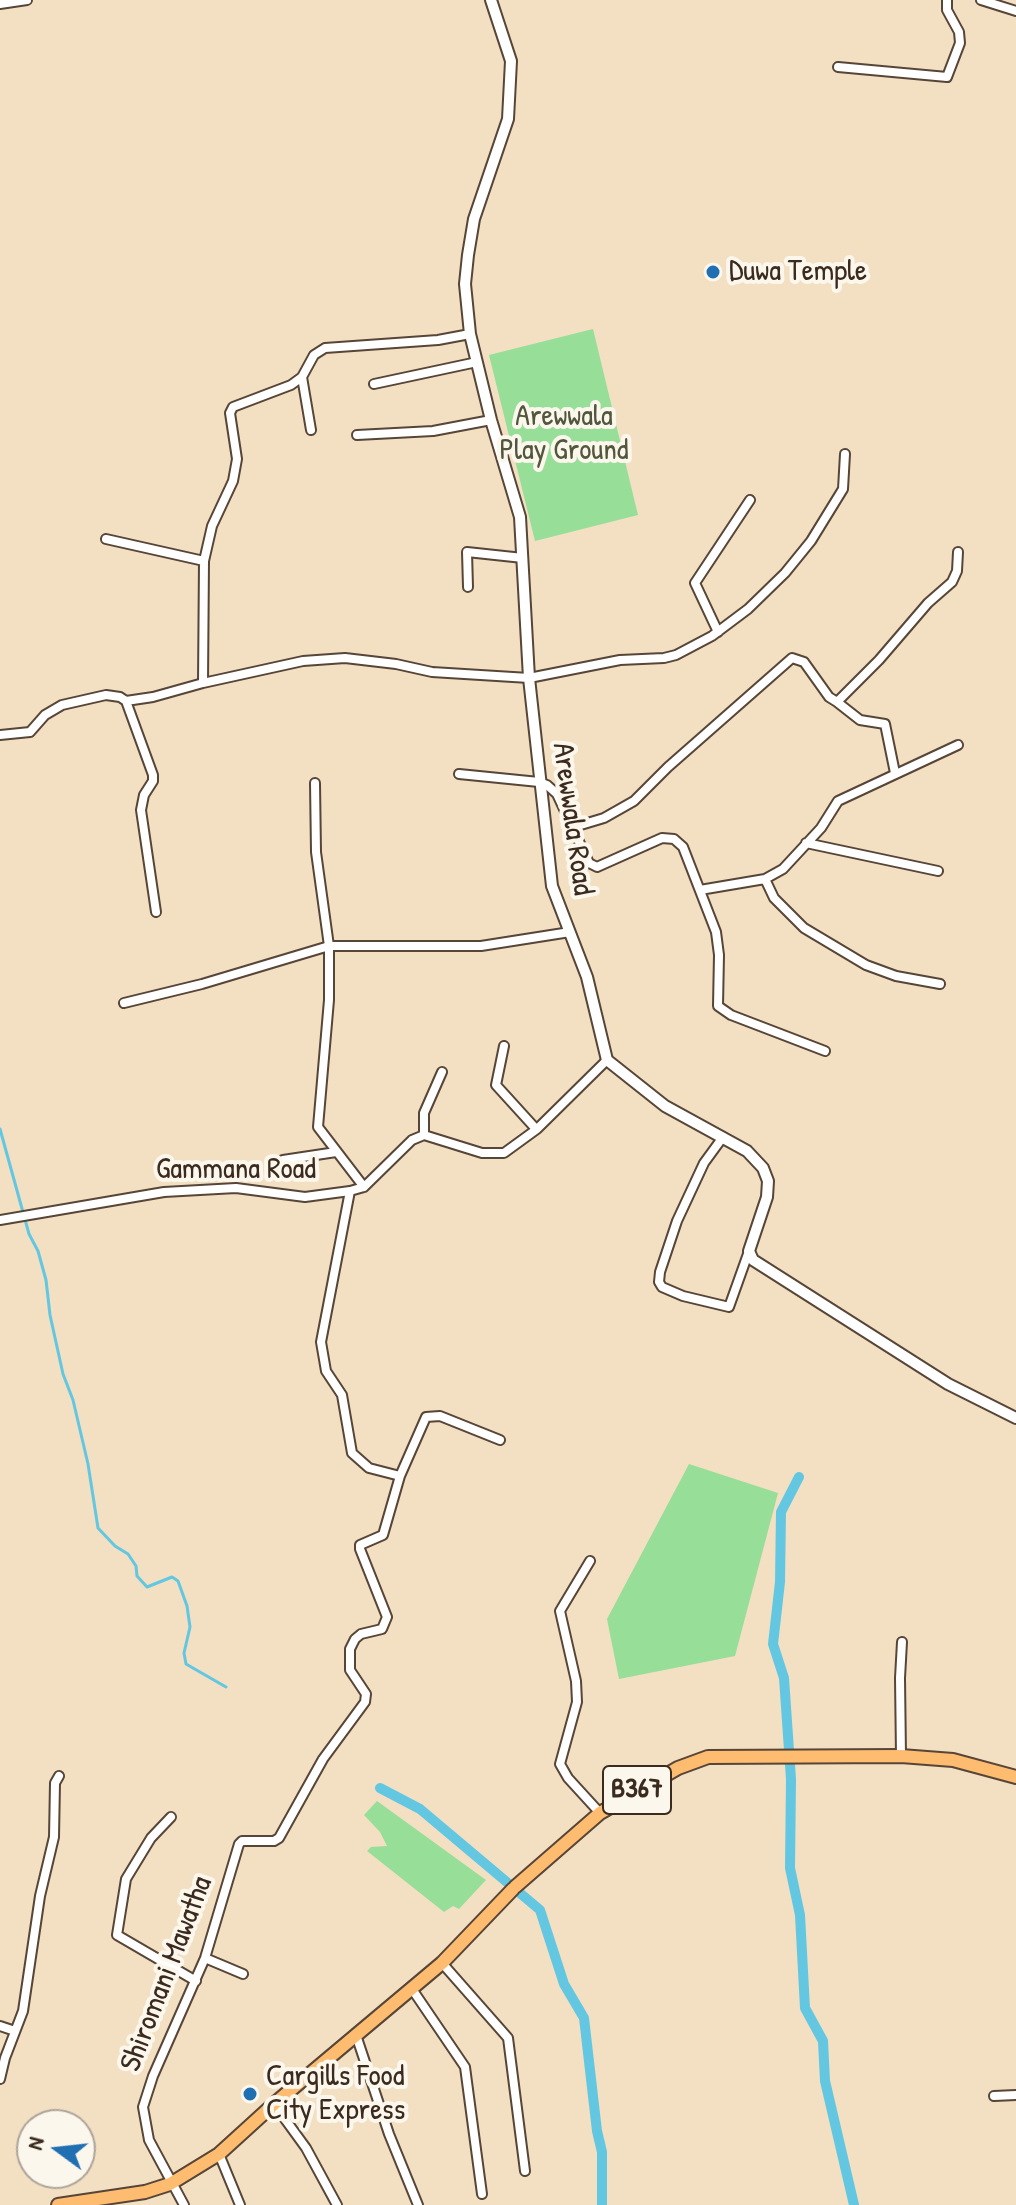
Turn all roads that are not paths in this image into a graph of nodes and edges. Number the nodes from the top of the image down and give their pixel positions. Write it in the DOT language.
graph roads {
  1 [pos="27,0"];
  2 [pos="491,0"];
  3 [pos="947,0"];
  4 [pos="981,0"];
  5 [pos="0,4"];
  6 [pos="1016,11"];
  7 [pos="838,67"];
  8 [pos="470,334"];
  9 [pos="477,362"];
  10 [pos="302,377"];
  11 [pos="374,384"];
  12 [pos="491,420"];
  13 [pos="311,430"];
  14 [pos="357,435"];
  15 [pos="845,454"];
  16 [pos="750,500"];
  17 [pos="106,539"];
  18 [pos="958,552"];
  19 [pos="523,558"];
  20 [pos="204,561"];
  21 [pos="468,587"];
  22 [pos="718,632"];
  23 [pos="529,678"];
  24 [pos="203,683"];
  25 [pos="126,701"];
  26 [pos="837,702"];
  27 [pos="0,735"];
  28 [pos="958,745"];
  29 [pos="895,773"];
  30 [pos="459,774"];
  31 [pos="539,782"];
  32 [pos="315,783"];
  33 [pos="574,827"];
  34 [pos="806,843"];
  35 [pos="938,871"];
  36 [pos="765,879"];
  37 [pos="700,890"];
  38 [pos="156,912"];
  39 [pos="570,932"];
  40 [pos="329,946"];
  41 [pos="940,984"];
  42 [pos="124,1003"];
  43 [pos="504,1046"];
  44 [pos="825,1051"];
  45 [pos="607,1060"];
  46 [pos="442,1072"];
  47 [pos="536,1129"];
  48 [pos="424,1135"];
  49 [pos="723,1137"];
  50 [pos="336,1152"];
  51 [pos="283,1160"];
  52 [pos="364,1187"];
  53 [pos="350,1191"];
  54 [pos="0,1220"];
  55 [pos="749,1251"];
  56 [pos="1016,1418"];
  57 [pos="500,1440"];
  58 [pos="400,1476"];
  59 [pos="590,1561"];
  60 [pos="902,1642"];
  61 [pos="901,1756"];
  62 [pos="59,1776"];
  63 [pos="1016,1777"];
  64 [pos="600,1813"];
  65 [pos="171,1817"];
  66 [pos="205,1958"];
  67 [pos="442,1963"];
  68 [pos="243,1974"];
  69 [pos="196,1981"];
  70 [pos="412,1989"];
  71 [pos="0,2026"];
  72 [pos="15,2031"];
  73 [pos="356,2035"];
  74 [pos="0,2079"];
  75 [pos="1016,2095"];
  76 [pos="994,2096"];
  77 [pos="274,2104"];
  78 [pos="219,2154"];
  79 [pos="525,2171"];
  80 [pos="170,2184"];
  81 [pos="482,2194"];
  82 [pos="58,2205"];
  83 [pos="184,2205"];
  84 [pos="240,2205"];
  85 [pos="337,2205"];
  86 [pos="418,2205"];
  1 -- 5 [label="street"];
  2 -- 8 [label="street, Arewwala Road"];
  3 -- 7 [label="street"];
  4 -- 6 [label="street"];
  8 -- 9 [label="street, Arewwala Road"];
  8 -- 10 [label="street"];
  9 -- 11 [label="street"];
  9 -- 12 [label="street, Arewwala Road"];
  10 -- 13 [label="street"];
  10 -- 20 [label="street"];
  12 -- 14 [label="street"];
  12 -- 19 [label="street, Arewwala Road"];
  15 -- 22 [label="street"];
  16 -- 22 [label="street"];
  17 -- 20 [label="street"];
  18 -- 26 [label="street"];
  19 -- 21 [label="street"];
  19 -- 23 [label="street, Arewwala Road"];
  20 -- 24 [label="street"];
  22 -- 23 [label="street"];
  23 -- 24 [label="street"];
  23 -- 31 [label="street, Arewwala Road"];
  24 -- 25 [label="street"];
  25 -- 27 [label="street"];
  25 -- 38 [label="street"];
  26 -- 29 [label="street"];
  26 -- 33 [label="street"];
  28 -- 29 [label="street"];
  29 -- 34 [label="street"];
  30 -- 31 [label="street"];
  31 -- 33 [label="street"];
  31 -- 39 [label="street, Arewwala Road"];
  32 -- 40 [label="street"];
  33 -- 37 [label="street"];
  34 -- 35 [label="street"];
  34 -- 36 [label="street"];
  36 -- 37 [label="street"];
  36 -- 41 [label="street"];
  37 -- 44 [label="street"];
  39 -- 40 [label="street"];
  39 -- 45 [label="street, Arewwala Road"];
  40 -- 42 [label="street"];
  40 -- 50 [label="street"];
  43 -- 47 [label="street"];
  45 -- 47 [label="street"];
  45 -- 49 [label="street"];
  46 -- 48 [label="street"];
  47 -- 48 [label="street"];
  48 -- 52 [label="street, Gammana Road"];
  49 -- 55 [label="street"];
  49 -- 55 [label="street"];
  50 -- 51 [label="street"];
  50 -- 52 [label="street"];
  52 -- 53 [label="street, Gammana Road"];
  53 -- 54 [label="street, Gammana Road"];
  53 -- 58 [label="street"];
  55 -- 56 [label="street"];
  57 -- 58 [label="street, Shiromani Mawatha"];
  58 -- 66 [label="street, Shiromani Mawatha"];
  59 -- 64 [label="street"];
  60 -- 61 [label="street"];
  61 -- 63 [label="main road, B367"];
  61 -- 64 [label="main road, B367"];
  62 -- 72 [label="street"];
  64 -- 67 [label="main road, B367"];
  65 -- 69 [label="street"];
  66 -- 68 [label="street"];
  66 -- 69 [label="street, Shiromani Mawatha"];
  67 -- 70 [label="main road, B367"];
  67 -- 79 [label="street"];
  69 -- 80 [label="street, Shiromani Mawatha"];
  70 -- 73 [label="main road, B367"];
  70 -- 81 [label="street"];
  71 -- 72 [label="street"];
  72 -- 74 [label="street"];
  73 -- 77 [label="main road, B367"];
  73 -- 86 [label="street"];
  75 -- 76 [label="street"];
  77 -- 78 [label="main road, B367"];
  77 -- 85 [label="street"];
  78 -- 80 [label="main road, B367"];
  78 -- 84 [label="street"];
  80 -- 82 [label="main road, B367"];
  80 -- 83 [label="street, Shiromani Mawatha"];
}
